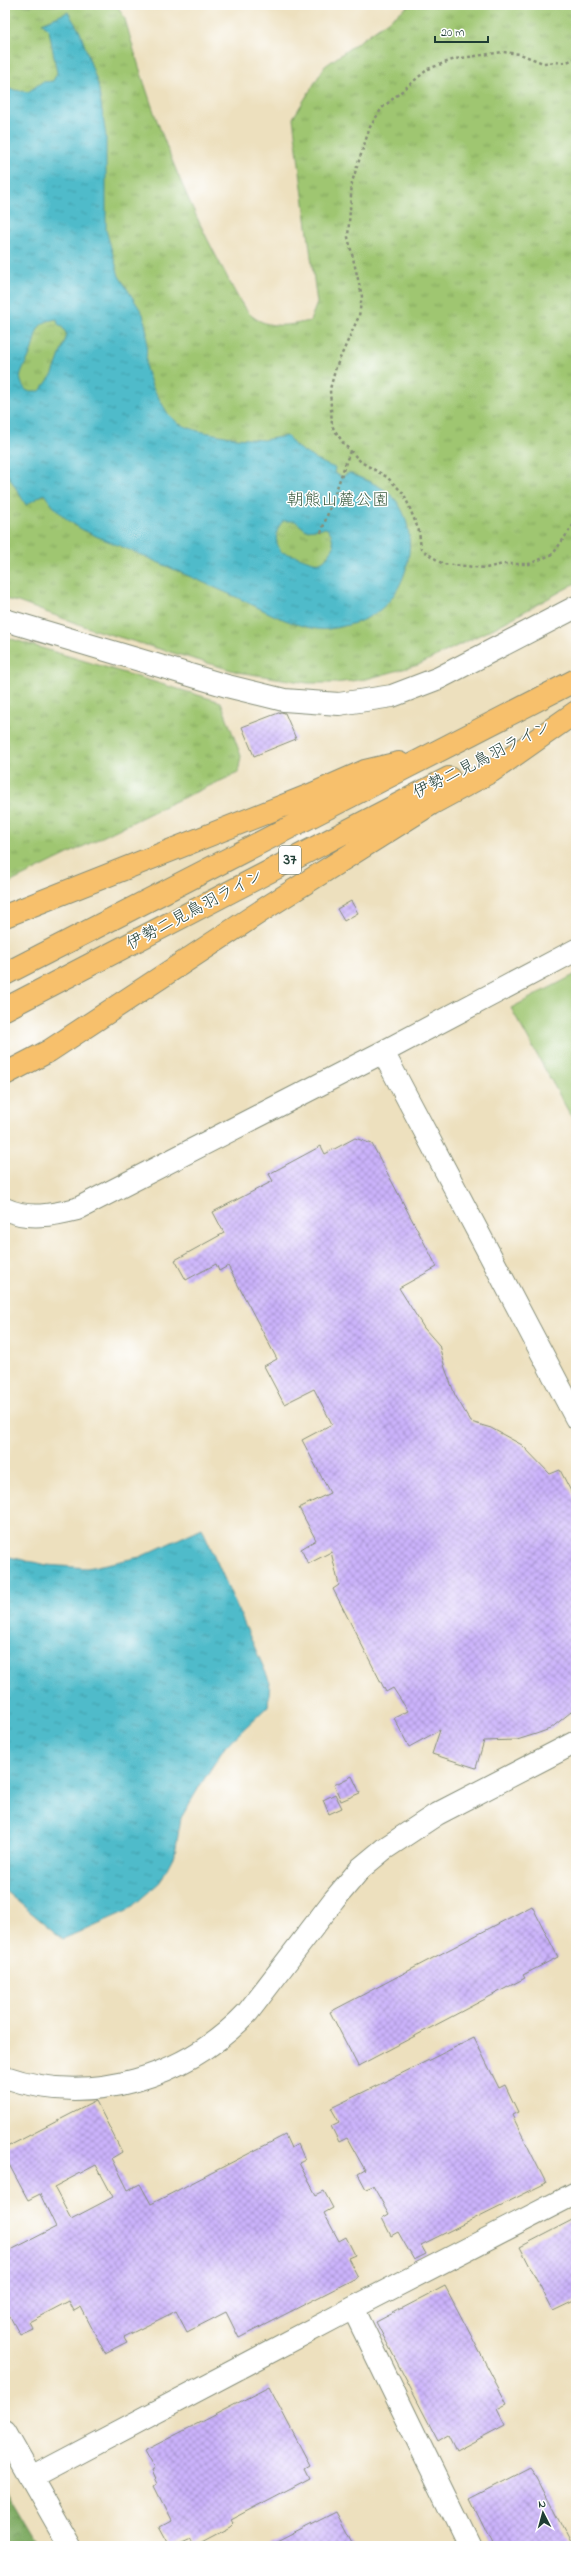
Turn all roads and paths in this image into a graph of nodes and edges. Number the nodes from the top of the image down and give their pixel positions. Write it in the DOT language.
graph roads {
  1 [pos="576,58"];
  2 [pos="350,451"];
  3 [pos="576,521"];
  4 [pos="321,533"];
  5 [pos="576,607"];
  6 [pos="5,620"];
  7 [pos="576,680"];
  8 [pos="576,712"];
  9 [pos="428,757"];
  10 [pos="5,916"];
  11 [pos="576,950"];
  12 [pos="5,974"];
  13 [pos="5,1009"];
  14 [pos="383,1052"];
  15 [pos="5,1074"];
  16 [pos="5,1209"];
  17 [pos="576,1418"];
  18 [pos="576,1742"];
  19 [pos="5,2077"];
  20 [pos="576,2193"];
  21 [pos="352,2308"];
  22 [pos="5,2432"];
  23 [pos="31,2478"];
  24 [pos="70,2546"];
  25 [pos="469,2546"];
  1 -- 2 [label="path"];
  2 -- 3 [label="path"];
  2 -- 4 [label="path"];
  5 -- 6 [label="street"];
  7 -- 9 [label="main road, 伊勢二見鳥羽ライン / 37"];
  8 -- 13 [label="main road, 伊勢二見鳥羽ライン / 37"];
  8 -- 15 [label="main road"];
  9 -- 10 [label="main road"];
  9 -- 12 [label="main road, 伊勢二見鳥羽ライン / 37"];
  11 -- 14 [label="street"];
  14 -- 16 [label="street"];
  14 -- 17 [label="street"];
  18 -- 19 [label="street"];
  20 -- 21 [label="street"];
  21 -- 23 [label="street"];
  21 -- 25 [label="street"];
  22 -- 23 [label="street"];
  23 -- 24 [label="street"];
}
